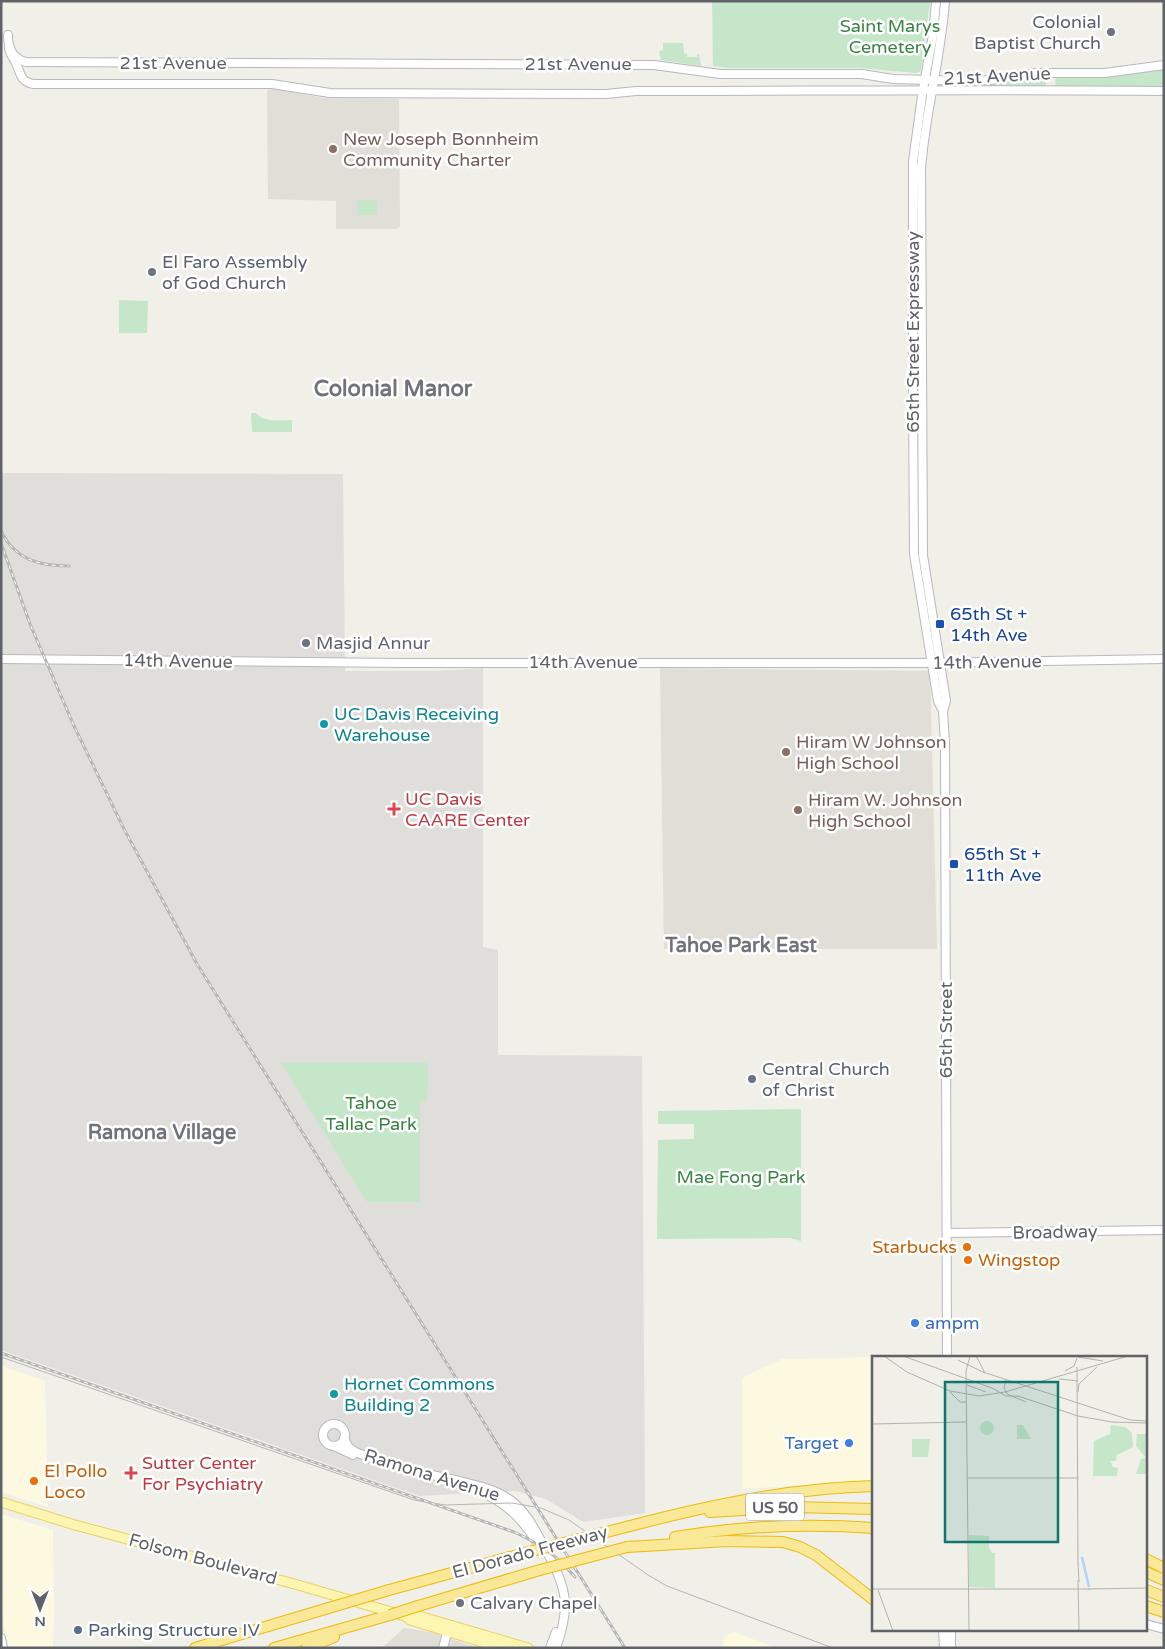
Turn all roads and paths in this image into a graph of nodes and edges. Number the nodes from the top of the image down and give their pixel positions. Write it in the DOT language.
graph roads {
  1 [pos="936,1"];
  2 [pos="945,1"];
  3 [pos="8,35"];
  4 [pos="9,48"];
  5 [pos="39,62"];
  6 [pos="1164,65"];
  7 [pos="925,79"];
  8 [pos="934,79"];
  9 [pos="24,81"];
  10 [pos="923,89"];
  11 [pos="932,90"];
  12 [pos="1164,91"];
  13 [pos="1,659"];
  14 [pos="1164,659"];
  15 [pos="936,663"];
  16 [pos="1164,1230"];
  17 [pos="947,1233"];
  18 [pos="947,1356"];
  19 [pos="344,1438"];
  20 [pos="334,1446"];
  21 [pos="872,1486"];
  22 [pos="1,1502"];
  23 [pos="872,1509"];
  24 [pos="677,1515"];
  25 [pos="872,1528"];
  26 [pos="680,1540"];
  27 [pos="1148,1560"];
  28 [pos="1164,1568"];
  29 [pos="1148,1573"];
  30 [pos="1164,1580"];
  31 [pos="1148,1591"];
  32 [pos="1164,1597"];
  33 [pos="872,1598"];
  34 [pos="1148,1607"];
  35 [pos="1164,1612"];
  36 [pos="367,1622"];
  37 [pos="1148,1625"];
  38 [pos="448,1628"];
  39 [pos="1164,1629"];
  40 [pos="943,1632"];
  41 [pos="950,1632"];
  42 [pos="1,1638"];
  43 [pos="3,1648"];
  44 [pos="195,1648"];
  45 [pos="274,1648"];
  46 [pos="307,1648"];
  47 [pos="443,1648"];
  48 [pos="502,1648"];
  49 [pos="528,1648"];
  50 [pos="550,1648"];
  51 [pos="556,1648"];
  52 [pos="944,1648"];
  53 [pos="951,1648"];
  1 -- 7 [label="main road, 65th Street Expressway"];
  2 -- 8 [label="main road, 65th Street Expressway"];
  3 -- 4 [label="main road"];
  4 -- 5 [label="main road, 21st Avenue"];
  4 -- 9 [label="main road"];
  5 -- 7 [label="main road, 21st Avenue"];
  5 -- 9 [label="main road"];
  6 -- 8 [label="main road, 21st Avenue"];
  7 -- 8 [label="main road, 21st Avenue"];
  7 -- 10 [label="main road, 65th Street Expressway"];
  8 -- 11 [label="main road, 65th Street Expressway"];
  9 -- 10 [label="main road, 21st Avenue"];
  10 -- 11 [label="main road, 21st Avenue"];
  10 -- 15 [label="main road, 65th Street Expressway"];
  11 -- 12 [label="main road, 21st Avenue"];
  11 -- 15 [label="main road, 65th Street Expressway"];
  13 -- 15 [label="main road, 14th Avenue"];
  14 -- 15 [label="main road, 14th Avenue"];
  15 -- 17 [label="main road, 65th Street"];
  16 -- 17 [label="main road, Broadway"];
  17 -- 18 [label="main road, 65th Street"];
  19 -- 20 [label="main road, Ramona Avenue"];
  19 -- 20 [label="main road, Ramona Avenue"];
  19 -- 51 [label="main road, Ramona Avenue"];
  20 -- 50 [label="main road, Ramona Avenue"];
  21 -- 24 [label="highway"];
  22 -- 38 [label="main road, Folsom Boulevard"];
  23 -- 24 [label="highway, US 50"];
  24 -- 44 [label="highway, El Dorado Freeway, bridge"];
  25 -- 26 [label="highway, US 50"];
  26 -- 33 [label="highway"];
  26 -- 36 [label="highway, El Dorado Freeway, bridge"];
  27 -- 28 [label="highway"];
  29 -- 30 [label="highway"];
  31 -- 32 [label="highway"];
  34 -- 35 [label="highway"];
  36 -- 45 [label="highway, El Dorado Freeway"];
  36 -- 46 [label="highway"];
  37 -- 39 [label="main road"];
  38 -- 47 [label="main road"];
  38 -- 48 [label="main road, Folsom Boulevard"];
  38 -- 49 [label="main road, Folsom Boulevard"];
  40 -- 52 [label="main road"];
  41 -- 53 [label="main road"];
  42 -- 43 [label="main road"];
}
